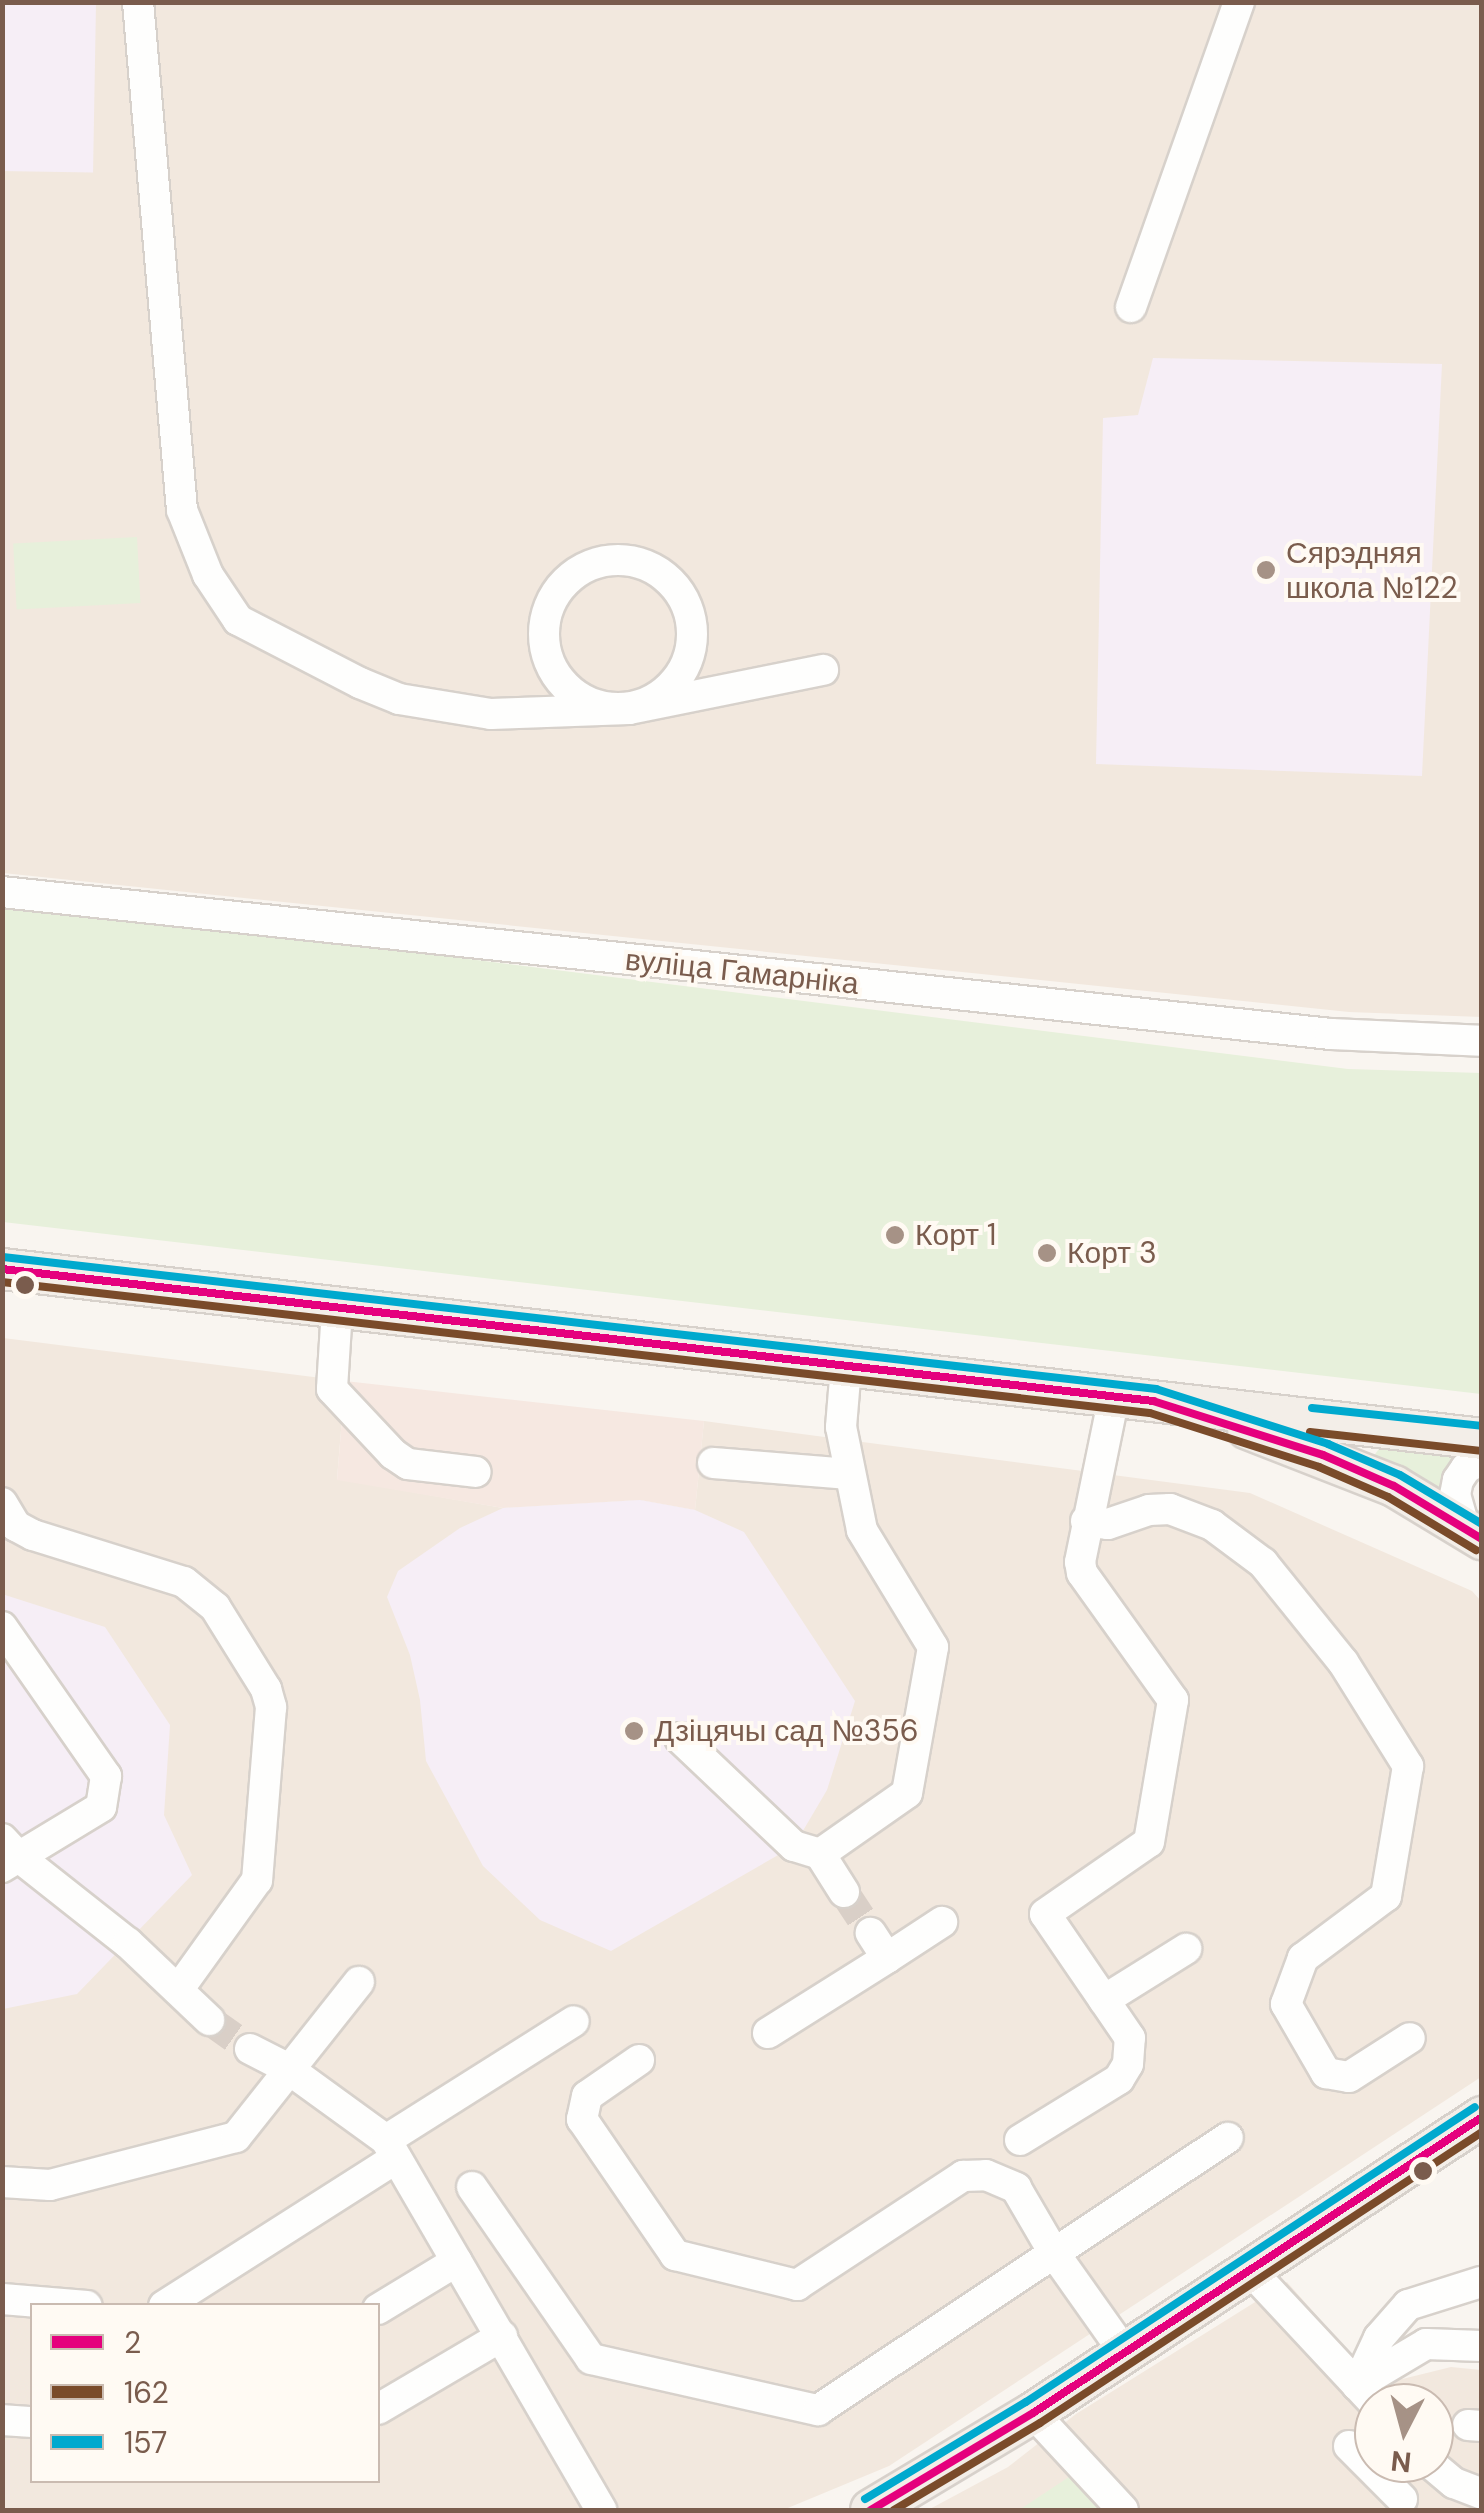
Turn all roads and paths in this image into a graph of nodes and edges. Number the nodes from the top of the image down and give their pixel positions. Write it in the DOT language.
graph roads {
  1 [pos="138,2"];
  2 [pos="1238,2"];
  3 [pos="1131,307"];
  4 [pos="823,670"];
  5 [pos="629,709"];
  6 [pos="2,892"];
  7 [pos="1482,1041"];
  8 [pos="2,1270"];
  9 [pos="336,1309"];
  10 [pos="846,1366"];
  11 [pos="1114,1396"];
  12 [pos="1153,1401"];
  13 [pos="1482,1439"];
  14 [pos="1482,1460"];
  15 [pos="713,1463"];
  16 [pos="476,1472"];
  17 [pos="850,1474"];
  18 [pos="2,1504"];
  19 [pos="1086,1521"];
  20 [pos="1473,1532"];
  21 [pos="2,1626"];
  22 [pos="680,1738"];
  23 [pos="8,1854"];
  24 [pos="820,1854"];
  25 [pos="844,1892"];
  26 [pos="942,1922"];
  27 [pos="1186,1948"];
  28 [pos="358,1982"];
  29 [pos="178,1990"];
  30 [pos="1104,2000"];
  31 [pos="209,2020"];
  32 [pos="574,2021"];
  33 [pos="768,2034"];
  34 [pos="1410,2038"];
  35 [pos="250,2050"];
  36 [pos="639,2060"];
  37 [pos="287,2068"];
  38 [pos="1482,2117"];
  39 [pos="1228,2138"];
  40 [pos="1020,2140"];
  41 [pos="391,2149"];
  42 [pos="2,2182"];
  43 [pos="472,2187"];
  44 [pos="1054,2254"];
  45 [pos="458,2261"];
  46 [pos="1249,2269"];
  47 [pos="1481,2282"];
  48 [pos="2,2299"];
  49 [pos="51,2303"];
  50 [pos="168,2303"];
  51 [pos="380,2309"];
  52 [pos="502,2336"];
  53 [pos="1482,2346"];
  54 [pos="1124,2352"];
  55 [pos="1355,2383"];
  56 [pos="1368,2383"];
  57 [pos="1378,2383"];
  58 [pos="380,2409"];
  59 [pos="1033,2413"];
  60 [pos="2,2420"];
  61 [pos="30,2422"];
  62 [pos="1349,2446"];
  63 [pos="1418,2483"];
  64 [pos="1454,2483"];
  65 [pos="1482,2494"];
  66 [pos="1402,2505"];
  67 [pos="601,2510"];
  68 [pos="871,2510"];
  69 [pos="1123,2510"];
  1 -- 5 [label="street"];
  2 -- 3 [label="street"];
  4 -- 5 [label="street"];
  5 -- 5 [label="street"];
  6 -- 7 [label="street, вуліца Гамарніка"];
  8 -- 9 [label="main road"];
  9 -- 10 [label="main road"];
  9 -- 16 [label="street"];
  10 -- 11 [label="main road"];
  10 -- 17 [label="street"];
  11 -- 12 [label="main road"];
  11 -- 19 [label="street"];
  12 -- 13 [label="main road"];
  12 -- 20 [label="main road"];
  14 -- 20 [label="street"];
  15 -- 17 [label="street"];
  17 -- 24 [label="street"];
  18 -- 29 [label="street"];
  19 -- 30 [label="street"];
  19 -- 34 [label="street"];
  21 -- 23 [label="street"];
  22 -- 24 [label="street"];
  23 -- 29 [label="street"];
  24 -- 25 [label="street"];
  26 -- 33 [label="street"];
  27 -- 30 [label="street"];
  28 -- 37 [label="street"];
  29 -- 31 [label="street"];
  30 -- 40 [label="street"];
  32 -- 41 [label="street"];
  35 -- 37 [label="street"];
  36 -- 44 [label="street"];
  37 -- 41 [label="street"];
  37 -- 42 [label="street"];
  38 -- 46 [label="main road"];
  39 -- 44 [label="street"];
  41 -- 45 [label="street"];
  41 -- 50 [label="street"];
  43 -- 44 [label="street"];
  44 -- 54 [label="street"];
  45 -- 51 [label="street"];
  45 -- 52 [label="street"];
  46 -- 54 [label="main road"];
  46 -- 55 [label="street"];
  47 -- 56 [label="street"];
  48 -- 49 [label="street"];
  52 -- 58 [label="street"];
  52 -- 67 [label="street"];
  53 -- 57 [label="street"];
  54 -- 59 [label="main road"];
  59 -- 68 [label="main road"];
  59 -- 69 [label="street"];
  60 -- 61 [label="street"];
  62 -- 66 [label="street"];
  63 -- 66 [label="street"];
  64 -- 65 [label="street"];
}
